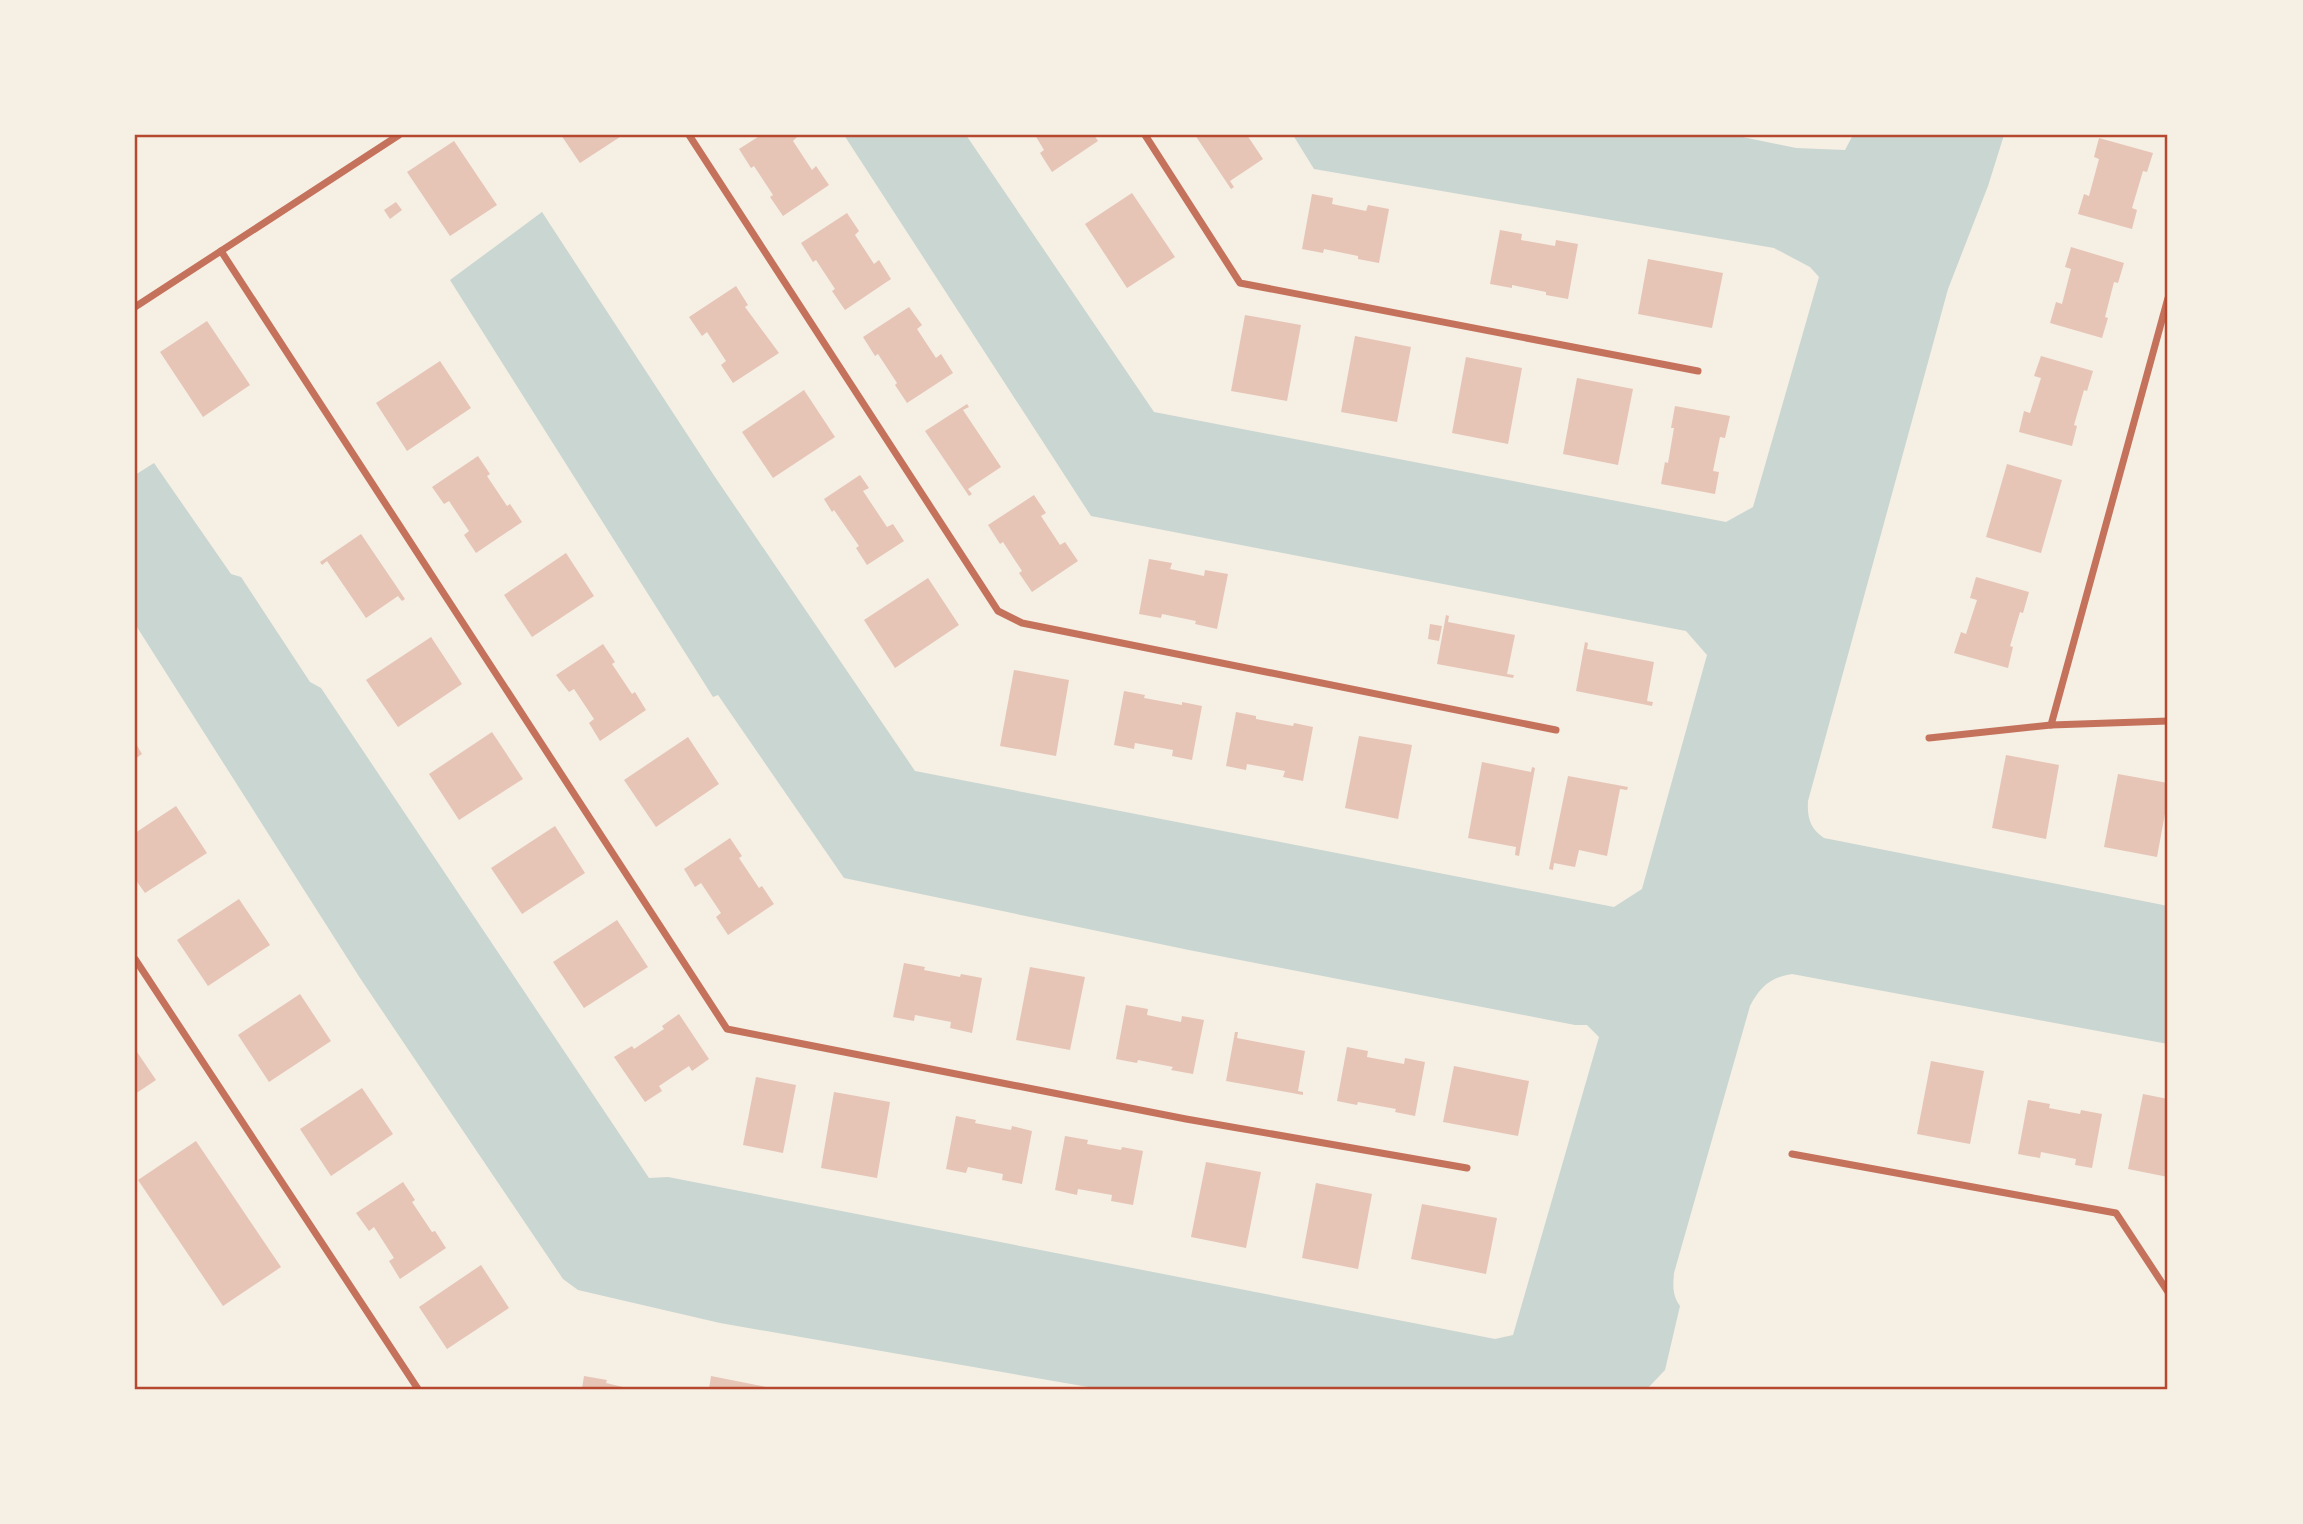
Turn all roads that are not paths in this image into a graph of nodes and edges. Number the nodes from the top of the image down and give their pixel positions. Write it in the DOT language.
graph roads {
  1 [pos="399,135"];
  2 [pos="689,135"];
  3 [pos="1144,135"];
  4 [pos="221,251"];
  5 [pos="2168,298"];
  6 [pos="135,307"];
  7 [pos="1698,371"];
  8 [pos="2168,721"];
  9 [pos="2051,724"];
  10 [pos="1556,730"];
  11 [pos="1929,738"];
  12 [pos="135,959"];
  13 [pos="1792,1154"];
  14 [pos="1468,1168"];
  15 [pos="2168,1292"];
  16 [pos="418,1389"];
  1 -- 4 [label="street"];
  2 -- 10 [label="street"];
  3 -- 7 [label="street"];
  4 -- 6 [label="street"];
  4 -- 14 [label="street"];
  5 -- 9 [label="street"];
  8 -- 9 [label="street"];
  9 -- 11 [label="street"];
  12 -- 16 [label="street"];
  13 -- 15 [label="street"];
}
